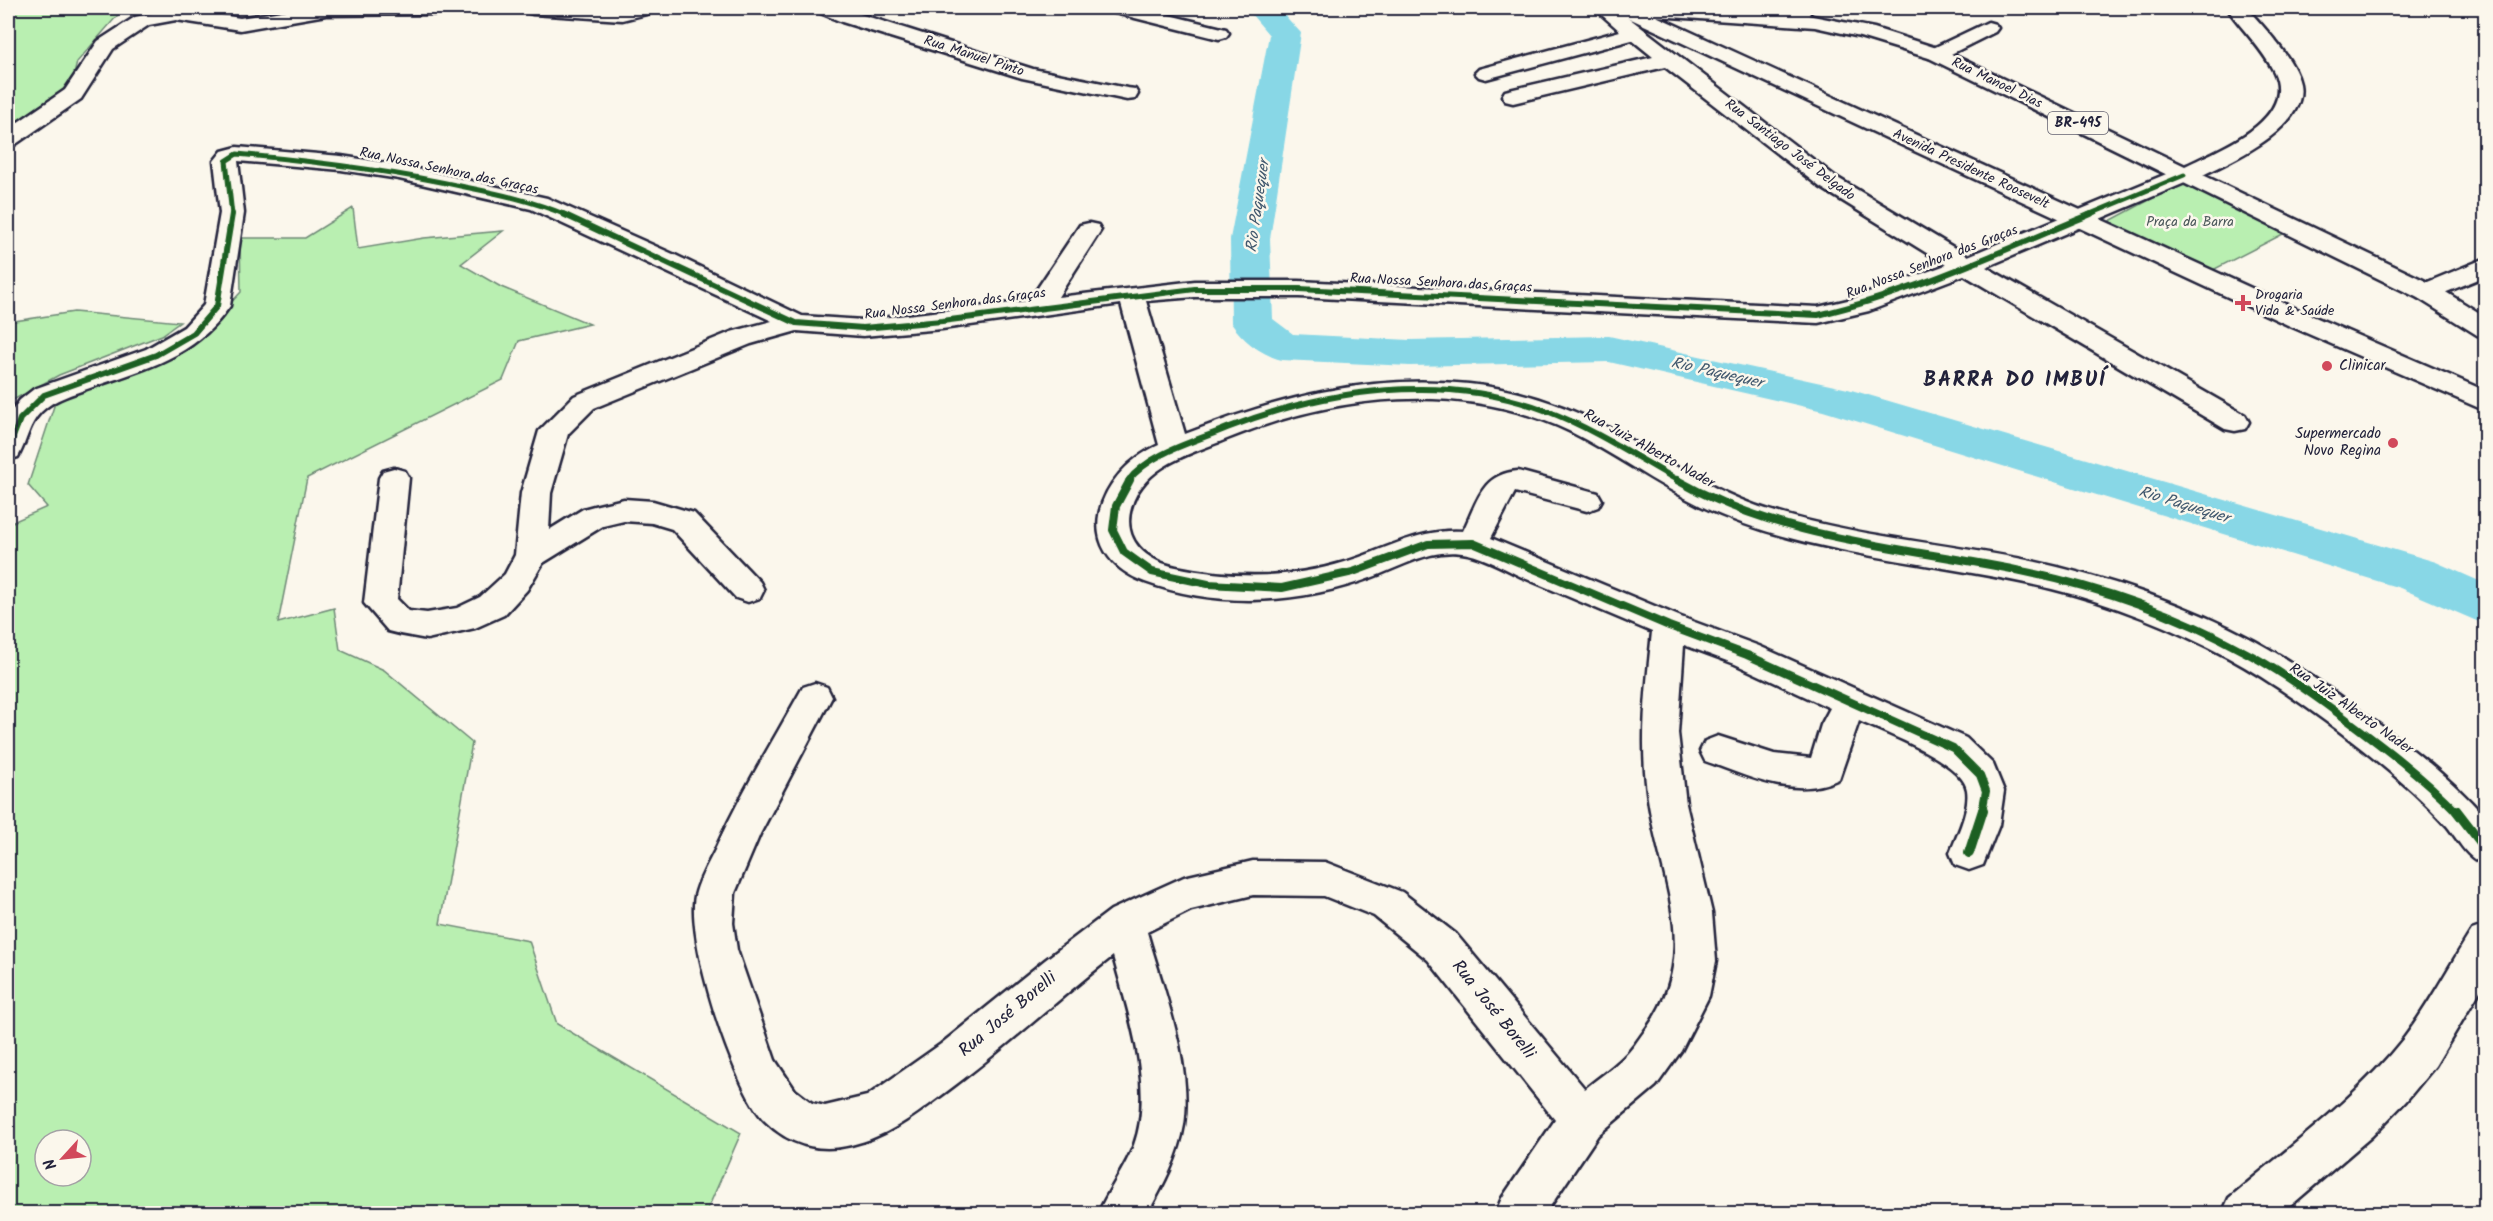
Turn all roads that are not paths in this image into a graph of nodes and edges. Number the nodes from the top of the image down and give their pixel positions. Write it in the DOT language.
graph roads {
  1 [pos="445,8"];
  2 [pos="534,8"];
  3 [pos="647,8"];
  4 [pos="825,8"];
  5 [pos="1118,8"];
  6 [pos="1604,8"];
  7 [pos="1623,8"];
  8 [pos="1642,8"];
  9 [pos="2237,8"];
  10 [pos="1800,14"];
  11 [pos="1700,15"];
  12 [pos="1988,28"];
  13 [pos="1219,33"];
  14 [pos="1635,33"];
  15 [pos="1683,35"];
  16 [pos="1936,54"];
  17 [pos="1671,59"];
  18 [pos="1486,73"];
  19 [pos="1127,94"];
  20 [pos="1513,96"];
  21 [pos="8,139"];
  22 [pos="2184,175"];
  23 [pos="2080,219"];
  24 [pos="1089,230"];
  25 [pos="1966,266"];
  26 [pos="2486,266"];
  27 [pos="2427,292"];
  28 [pos="1131,295"];
  29 [pos="1038,307"];
  30 [pos="796,323"];
  31 [pos="2486,329"];
  32 [pos="2486,402"];
  33 [pos="2235,422"];
  34 [pos="1175,449"];
  35 [pos="8,450"];
  36 [pos="394,478"];
  37 [pos="1587,500"];
  38 [pos="1473,543"];
  39 [pos="531,555"];
  40 [pos="748,590"];
  41 [pos="1669,626"];
  42 [pos="815,697"];
  43 [pos="1852,702"];
  44 [pos="1718,751"];
  45 [pos="2486,849"];
  46 [pos="1969,853"];
  47 [pos="1125,923"];
  48 [pos="2486,944"];
  49 [pos="1582,1119"];
  50 [pos="1121,1214"];
  51 [pos="1518,1214"];
  52 [pos="2245,1214"];
  1 -- 21 [label="street"];
  2 -- 3 [label="street"];
  4 -- 19 [label="street, Rua Manuel Pinto"];
  5 -- 13 [label="street"];
  6 -- 14 [label="street, Rua Santiago José Delgado"];
  7 -- 15 [label="street, Avenida Presidente Roosevelt"];
  8 -- 11 [label="street, Rua Manoel Dias / BR-495"];
  9 -- 22 [label="street, Rua Nossa Senhora das Graças"];
  10 -- 11 [label="street, Rua Manoel Dias / BR-495"];
  10 -- 16 [label="street, Rua Manoel Dias / BR-495"];
  11 -- 15 [label="street"];
  12 -- 16 [label="street"];
  14 -- 17 [label="street, Rua Santiago José Delgado"];
  14 -- 18 [label="street"];
  15 -- 23 [label="street, Avenida Presidente Roosevelt"];
  16 -- 22 [label="street, Rua Manoel Dias / BR-495"];
  17 -- 20 [label="street"];
  17 -- 25 [label="street, Rua Santiago José Delgado"];
  22 -- 23 [label="street, Rua Nossa Senhora das Graças"];
  22 -- 27 [label="street, Rua Manoel Dias / BR-495"];
  23 -- 25 [label="street, Rua Nossa Senhora das Graças"];
  23 -- 32 [label="street, Avenida Presidente Roosevelt"];
  24 -- 29 [label="street"];
  25 -- 28 [label="street, Rua Nossa Senhora das Graças"];
  25 -- 33 [label="street, Rua Santiago José Delgado"];
  26 -- 27 [label="street"];
  27 -- 31 [label="street, Rua Manoel Dias / BR-495"];
  28 -- 29 [label="street, Rua Nossa Senhora das Graças"];
  28 -- 34 [label="street"];
  29 -- 30 [label="street, Rua Nossa Senhora das Graças"];
  30 -- 35 [label="street, Rua Nossa Senhora das Graças"];
  30 -- 39 [label="street"];
  34 -- 38 [label="street, Rua Juiz Alberto Nader"];
  34 -- 45 [label="street, Rua Juiz Alberto Nader"];
  36 -- 39 [label="street"];
  37 -- 38 [label="street"];
  38 -- 41 [label="street, Rua Juiz Alberto Nader"];
  39 -- 40 [label="street"];
  41 -- 43 [label="street, Rua Juiz Alberto Nader"];
  41 -- 49 [label="street"];
  42 -- 47 [label="street, Rua José Borelli"];
  43 -- 44 [label="street"];
  43 -- 46 [label="street, Rua Juiz Alberto Nader"];
  47 -- 49 [label="street, Rua José Borelli"];
  47 -- 50 [label="street"];
  48 -- 52 [label="street"];
  49 -- 51 [label="street"];
}
